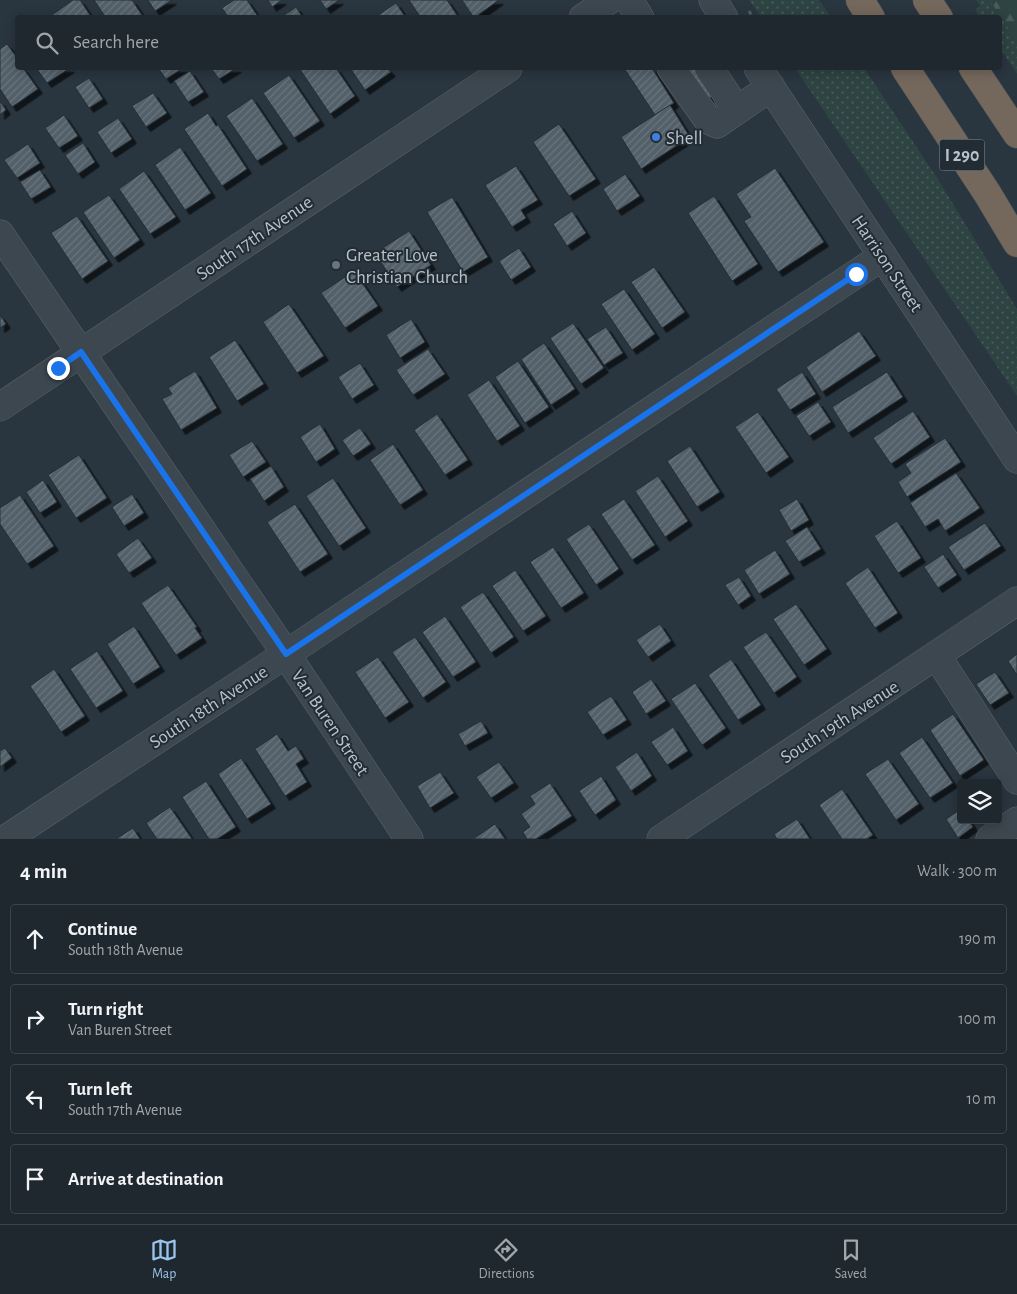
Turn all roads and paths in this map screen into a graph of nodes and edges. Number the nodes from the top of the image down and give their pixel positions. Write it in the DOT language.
graph roads {
  1 [pos="609,0"];
  2 [pos="629,0"];
  3 [pos="860,0"];
  4 [pos="927,0"];
  5 [pos="587,15"];
  6 [pos="638,15"];
  7 [pos="869,15"];
  8 [pos="937,15"];
  9 [pos="505,70"];
  10 [pos="672,70"];
  11 [pos="710,70"];
  12 [pos="906,70"];
  13 [pos="974,70"];
  14 [pos="764,77"];
  15 [pos="737,110"];
  16 [pos="1017,134"];
  17 [pos="0,234"];
  18 [pos="1017,243"];
  19 [pos="884,256"];
  20 [pos="81,352"];
  21 [pos="0,407"];
  22 [pos="1017,459"];
  23 [pos="1017,602"];
  24 [pos="286,654"];
  25 [pos="937,656"];
  26 [pos="1017,780"];
  27 [pos="1017,821"];
  28 [pos="6,839"];
  29 [pos="409,839"];
  30 [pos="661,839"];
  31 [pos="990,839"];
  1 -- 5 [label="street"];
  2 -- 6 [label="street"];
  3 -- 7 [label="highway"];
  4 -- 8 [label="highway"];
  9 -- 20 [label="street, South 17th Avenue"];
  10 -- 15 [label="street"];
  11 -- 15 [label="street"];
  12 -- 18 [label="highway, I 290"];
  13 -- 16 [label="highway"];
  14 -- 15 [label="street"];
  14 -- 19 [label="street, Harrison Street"];
  17 -- 20 [label="street, Van Buren Street"];
  19 -- 22 [label="street, Harrison Street"];
  19 -- 24 [label="street, South 18th Avenue"];
  20 -- 21 [label="street, South 17th Avenue"];
  20 -- 24 [label="street, Van Buren Street"];
  23 -- 25 [label="street, South 19th Avenue"];
  24 -- 28 [label="street, South 18th Avenue"];
  24 -- 29 [label="street, Van Buren Street"];
  25 -- 26 [label="street"];
  25 -- 30 [label="street, South 19th Avenue"];
  27 -- 31 [label="street"];
}
